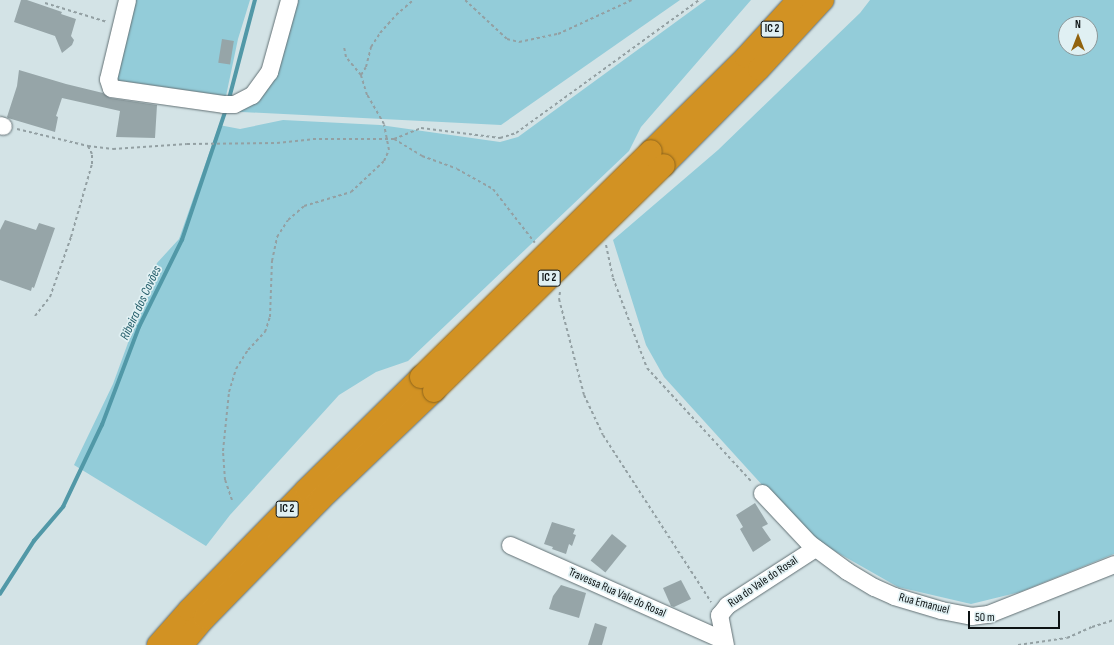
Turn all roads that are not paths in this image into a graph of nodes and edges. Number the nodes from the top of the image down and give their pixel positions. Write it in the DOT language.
graph roads {
  1 [pos="127,0"];
  2 [pos="289,0"];
  3 [pos="798,0"];
  4 [pos="823,0"];
  5 [pos="657,158"];
  6 [pos="428,384"];
  7 [pos="762,493"];
  8 [pos="510,545"];
  9 [pos="815,548"];
  10 [pos="1114,564"];
  11 [pos="724,643"];
  12 [pos="158,645"];
  13 [pos="182,645"];
  1 -- 2 [label="street"];
  3 -- 5 [label="highway, IC 2"];
  4 -- 5 [label="highway, IC 2"];
  5 -- 6 [label="highway, IC 2, bridge"];
  6 -- 12 [label="highway, IC 2"];
  6 -- 13 [label="highway, IC 2"];
  7 -- 9 [label="street, Rua Emanuel"];
  8 -- 11 [label="street, Travessa Rua Vale do Rosal"];
  9 -- 10 [label="street, Rua Emanuel"];
  9 -- 11 [label="street, Rua do Vale do Rosal"];
}
